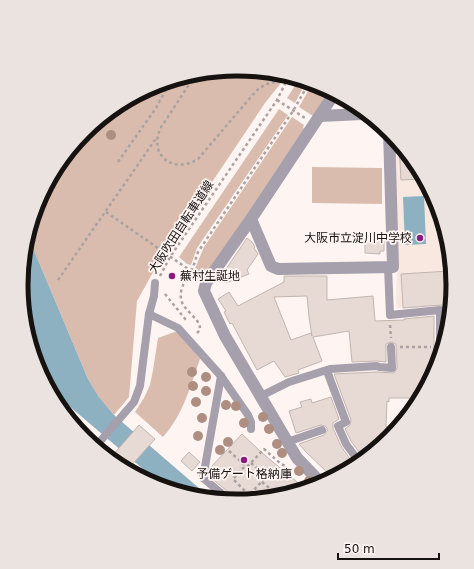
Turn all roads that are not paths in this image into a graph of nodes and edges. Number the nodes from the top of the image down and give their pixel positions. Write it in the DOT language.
graph roads {
  1 [pos="331,98"];
  2 [pos="358,115"];
  3 [pos="317,120"];
  4 [pos="389,142"];
  5 [pos="251,219"];
  6 [pos="388,267"];
  7 [pos="156,284"];
  8 [pos="149,314"];
  9 [pos="440,334"];
  10 [pos="391,347"];
  11 [pos="327,371"];
  12 [pos="220,376"];
  13 [pos="261,396"];
  14 [pos="251,429"];
  15 [pos="322,430"];
  16 [pos="287,442"];
  17 [pos="100,443"];
  18 [pos="355,456"];
  19 [pos="316,478"];
  20 [pos="221,493"];
  1 -- 3 [label="street"];
  2 -- 3 [label="street"];
  3 -- 5 [label="street"];
  4 -- 6 [label="street"];
  5 -- 6 [label="street"];
  5 -- 13 [label="street"];
  6 -- 9 [label="lane"];
  7 -- 8 [label="lane"];
  8 -- 12 [label="lane"];
  8 -- 17 [label="lane"];
  10 -- 11 [label="lane"];
  11 -- 13 [label="lane"];
  11 -- 18 [label="lane"];
  12 -- 14 [label="lane"];
  12 -- 20 [label="lane"];
  13 -- 16 [label="street"];
  15 -- 16 [label="lane"];
  16 -- 19 [label="street"];
}
